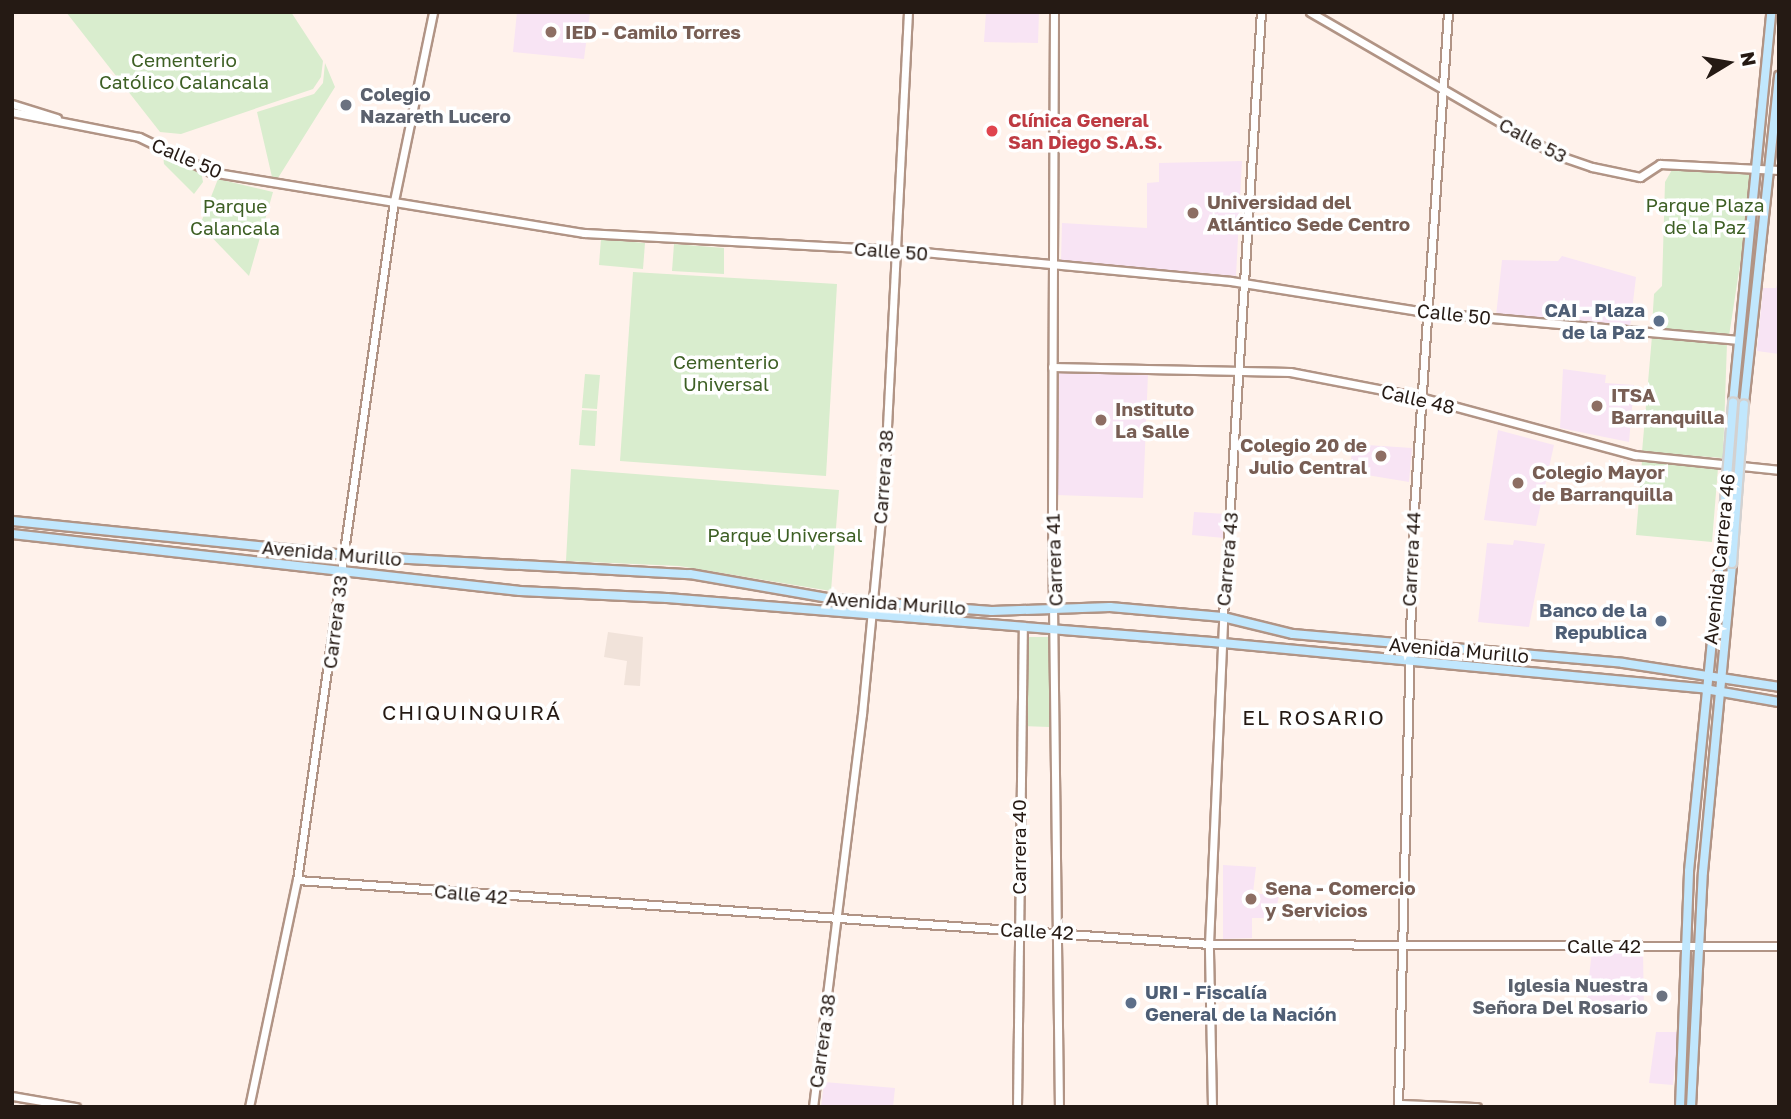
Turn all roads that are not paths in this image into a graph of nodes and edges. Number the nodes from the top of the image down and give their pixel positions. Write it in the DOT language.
graph roads {
  1 [pos="433,12"];
  2 [pos="908,12"];
  3 [pos="1054,12"];
  4 [pos="1261,12"];
  5 [pos="1310,12"];
  6 [pos="1448,12"];
  7 [pos="1771,12"];
  8 [pos="1779,76"];
  9 [pos="1442,90"];
  10 [pos="12,104"];
  11 [pos="12,112"];
  12 [pos="57,118"];
  13 [pos="1756,169"];
  14 [pos="1775,170"];
  15 [pos="394,201"];
  16 [pos="899,250"];
  17 [pos="1053,265"];
  18 [pos="1245,283"];
  19 [pos="1425,312"];
  20 [pos="1736,340"];
  21 [pos="1052,367"];
  22 [pos="1240,368"];
  23 [pos="1420,397"];
  24 [pos="1779,470"];
  25 [pos="12,521"];
  26 [pos="12,534"];
  27 [pos="343,555"];
  28 [pos="342,570"];
  29 [pos="873,601"];
  30 [pos="1056,605"];
  31 [pos="871,616"];
  32 [pos="1223,617"];
  33 [pos="1023,629"];
  34 [pos="1056,630"];
  35 [pos="1222,643"];
  36 [pos="1408,646"];
  37 [pos="1709,659"];
  38 [pos="1406,664"];
  39 [pos="1692,671"];
  40 [pos="1707,673"];
  41 [pos="1722,675"];
  42 [pos="1779,687"];
  43 [pos="1705,689"];
  44 [pos="1721,691"];
  45 [pos="1779,702"];
  46 [pos="297,880"];
  47 [pos="838,919"];
  48 [pos="1018,930"];
  49 [pos="1056,931"];
  50 [pos="1209,944"];
  51 [pos="1400,947"];
  52 [pos="1687,947"];
  53 [pos="1699,947"];
  54 [pos="1779,947"];
  55 [pos="12,1096"];
  56 [pos="1398,1105"];
  57 [pos="76,1107"];
  58 [pos="249,1107"];
  59 [pos="813,1107"];
  60 [pos="1017,1107"];
  61 [pos="1059,1107"];
  62 [pos="1212,1107"];
  63 [pos="1477,1107"];
  64 [pos="1679,1107"];
  65 [pos="1691,1107"];
  1 -- 15 [label="street, Carrera 33"];
  2 -- 16 [label="street, Carrera 38"];
  3 -- 17 [label="street, Carrera 41"];
  4 -- 18 [label="street, Carrera 43"];
  5 -- 9 [label="street, Calle 53"];
  6 -- 9 [label="street, Carrera 44"];
  7 -- 13 [label="main road, Avenida Carrera 46"];
  8 -- 14 [label="main road, Avenida Carrera 46"];
  9 -- 13 [label="street, Calle 53"];
  9 -- 19 [label="street, Carrera 44"];
  10 -- 12 [label="street, Calle 50"];
  11 -- 12 [label="street, Calle 50"];
  12 -- 15 [label="street, Calle 50"];
  13 -- 14 [label="street, Calle 53"];
  13 -- 20 [label="main road, Avenida Carrera 46"];
  14 -- 41 [label="main road, Avenida Carrera 46, bridge"];
  15 -- 16 [label="street, Calle 50"];
  15 -- 27 [label="street, Carrera 33"];
  16 -- 17 [label="street, Calle 50"];
  16 -- 29 [label="street, Carrera 38"];
  17 -- 18 [label="street, Calle 50"];
  17 -- 21 [label="street, Carrera 41"];
  18 -- 19 [label="street, Calle 50"];
  18 -- 22 [label="street, Carrera 43"];
  19 -- 20 [label="street, Calle 50"];
  19 -- 23 [label="street, Carrera 44"];
  20 -- 37 [label="main road, Avenida Carrera 46, bridge"];
  21 -- 22 [label="street, Calle 48"];
  21 -- 30 [label="street, Carrera 41"];
  22 -- 23 [label="street, Calle 48"];
  22 -- 32 [label="street, Carrera 43"];
  23 -- 24 [label="street, Calle 48"];
  23 -- 36 [label="street, Carrera 44"];
  25 -- 27 [label="main road, Avenida Murillo"];
  26 -- 28 [label="main road, Avenida Murillo"];
  27 -- 28 [label="street, Carrera 33"];
  27 -- 29 [label="main road, Avenida Murillo"];
  28 -- 31 [label="main road, Avenida Murillo"];
  28 -- 46 [label="street, Carrera 33"];
  29 -- 30 [label="main road, Avenida Murillo"];
  29 -- 31 [label="street, Carrera 38"];
  30 -- 32 [label="main road, Avenida Murillo"];
  30 -- 34 [label="street, Carrera 41"];
  31 -- 33 [label="main road, Avenida Murillo"];
  31 -- 47 [label="street, Carrera 38"];
  32 -- 35 [label="street, Carrera 43"];
  32 -- 36 [label="main road, Avenida Murillo"];
  33 -- 34 [label="main road, Avenida Murillo"];
  33 -- 48 [label="street, Carrera 40"];
  34 -- 35 [label="main road, Avenida Murillo"];
  34 -- 49 [label="street, Carrera 41"];
  35 -- 38 [label="main road, Avenida Murillo"];
  35 -- 50 [label="street, Carrera 43"];
  36 -- 38 [label="street, Carrera 44"];
  36 -- 39 [label="main road, Avenida Murillo"];
  37 -- 39 [label="main road"];
  37 -- 40 [label="main road, Avenida Carrera 46"];
  38 -- 43 [label="main road, Avenida Murillo"];
  38 -- 51 [label="street, Carrera 44"];
  39 -- 40 [label="main road, Avenida Murillo"];
  40 -- 41 [label="main road, Avenida Murillo"];
  40 -- 43 [label="main road, Avenida Carrera 46"];
  41 -- 42 [label="main road, Avenida Murillo"];
  41 -- 44 [label="main road, Avenida Carrera 46"];
  43 -- 44 [label="main road, Avenida Murillo"];
  43 -- 52 [label="main road, Avenida Carrera 46"];
  44 -- 45 [label="main road, Avenida Murillo"];
  44 -- 53 [label="main road, Avenida Carrera 46"];
  46 -- 47 [label="street, Calle 42"];
  46 -- 58 [label="street, Carrera 33"];
  47 -- 48 [label="street, Calle 42"];
  47 -- 59 [label="street, Carrera 38"];
  48 -- 49 [label="street, Calle 42"];
  48 -- 60 [label="street, Carrera 40"];
  49 -- 50 [label="street, Calle 42"];
  49 -- 61 [label="street, Carrera 41"];
  50 -- 51 [label="street, Calle 42"];
  50 -- 62 [label="street, Carrera 43"];
  51 -- 52 [label="street, Calle 42"];
  51 -- 56 [label="street, Carrera 44"];
  52 -- 53 [label="street, Calle 42"];
  52 -- 64 [label="main road, Avenida Carrera 46"];
  53 -- 54 [label="street, Calle 42"];
  53 -- 65 [label="main road, Avenida Carrera 46"];
  55 -- 57 [label="street"];
  56 -- 63 [label="street"];
}
